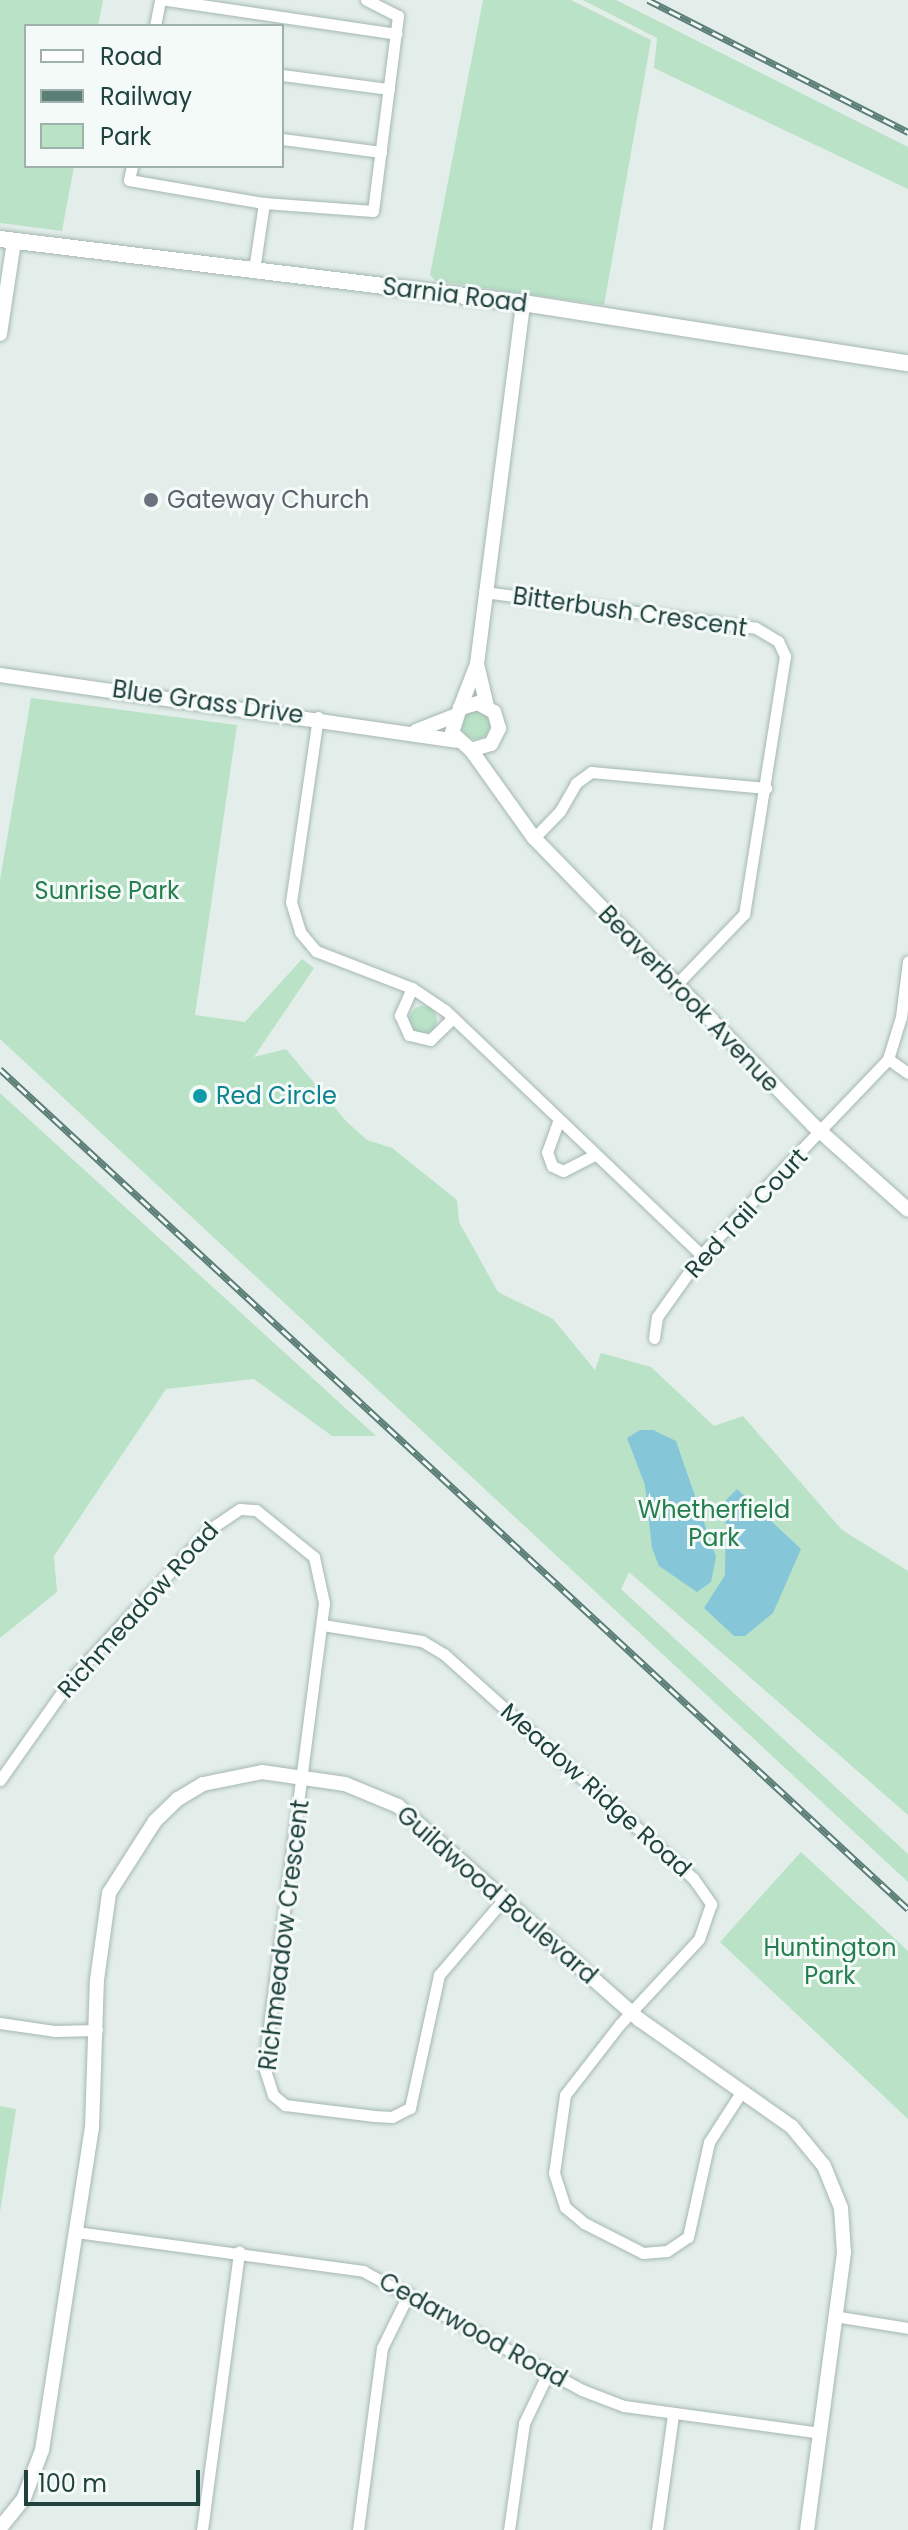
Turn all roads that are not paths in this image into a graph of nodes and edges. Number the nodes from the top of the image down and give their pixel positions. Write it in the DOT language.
graph roads {
  1 [pos="160,0"];
  2 [pos="167,0"];
  3 [pos="366,0"];
  4 [pos="223,4"];
  5 [pos="155,24"];
  6 [pos="396,34"];
  7 [pos="284,75"];
  8 [pos="389,89"];
  9 [pos="284,139"];
  10 [pos="381,152"];
  11 [pos="132,168"];
  12 [pos="264,203"];
  13 [pos="7,240"];
  14 [pos="254,270"];
  15 [pos="523,303"];
  16 [pos="0,334"];
  17 [pos="908,363"];
  18 [pos="484,592"];
  19 [pos="477,664"];
  20 [pos="0,675"];
  21 [pos="487,706"];
  22 [pos="457,712"];
  23 [pos="318,717"];
  24 [pos="415,732"];
  25 [pos="456,741"];
  26 [pos="491,744"];
  27 [pos="471,750"];
  28 [pos="488,773"];
  29 [pos="766,788"];
  30 [pos="534,838"];
  31 [pos="908,961"];
  32 [pos="674,987"];
  33 [pos="412,988"];
  34 [pos="453,1018"];
  35 [pos="888,1059"];
  36 [pos="908,1073"];
  37 [pos="558,1122"];
  38 [pos="821,1132"];
  39 [pos="594,1155"];
  40 [pos="908,1210"];
  41 [pos="701,1255"];
  42 [pos="654,1338"];
  43 [pos="323,1625"];
  44 [pos="304,1777"];
  45 [pos="0,1780"];
  46 [pos="503,1900"];
  47 [pos="631,2013"];
  48 [pos="0,2023"];
  49 [pos="97,2030"];
  50 [pos="742,2091"];
  51 [pos="76,2232"];
  52 [pos="239,2251"];
  53 [pos="409,2293"];
  54 [pos="834,2316"];
  55 [pos="908,2328"];
  56 [pos="549,2371"];
  57 [pos="673,2415"];
  58 [pos="820,2433"];
  59 [pos="0,2528"];
  60 [pos="202,2530"];
  61 [pos="358,2530"];
  62 [pos="509,2530"];
  63 [pos="657,2530"];
  64 [pos="807,2530"];
  1 -- 5 [label="street"];
  2 -- 4 [label="street"];
  3 -- 6 [label="street"];
  4 -- 6 [label="street"];
  6 -- 8 [label="street"];
  7 -- 8 [label="street"];
  8 -- 10 [label="street"];
  9 -- 10 [label="street"];
  10 -- 12 [label="street"];
  11 -- 12 [label="street"];
  12 -- 14 [label="street"];
  13 -- 14 [label="main road, Sarnia Road"];
  13 -- 16 [label="street"];
  14 -- 15 [label="main road, Sarnia Road"];
  15 -- 17 [label="main road, Sarnia Road"];
  15 -- 18 [label="street"];
  18 -- 19 [label="street"];
  18 -- 29 [label="street, Bitterbush Crescent"];
  19 -- 21 [label="street"];
  19 -- 22 [label="street"];
  20 -- 23 [label="street, Blue Grass Drive"];
  21 -- 22 [label="street"];
  21 -- 26 [label="street"];
  22 -- 24 [label="street"];
  22 -- 25 [label="street"];
  23 -- 24 [label="street, Blue Grass Drive"];
  23 -- 33 [label="street"];
  24 -- 25 [label="street, Blue Grass Drive"];
  25 -- 27 [label="street"];
  26 -- 27 [label="street"];
  26 -- 28 [label="street"];
  27 -- 28 [label="street, Beaverbrook Avenue"];
  28 -- 30 [label="street, Beaverbrook Avenue"];
  29 -- 30 [label="street"];
  29 -- 32 [label="street, Bitterbush Crescent"];
  30 -- 32 [label="street, Beaverbrook Avenue"];
  31 -- 35 [label="street"];
  32 -- 38 [label="street, Beaverbrook Avenue"];
  33 -- 34 [label="street"];
  33 -- 34 [label="street"];
  34 -- 37 [label="street"];
  35 -- 36 [label="street"];
  35 -- 38 [label="street, Red Tail Court"];
  37 -- 39 [label="street"];
  37 -- 39 [label="street"];
  38 -- 40 [label="street, Beaverbrook Avenue"];
  38 -- 41 [label="street, Red Tail Court"];
  39 -- 41 [label="street"];
  41 -- 42 [label="street, Red Tail Court"];
  43 -- 44 [label="street, Richmeadow Road"];
  43 -- 45 [label="street, Richmeadow Road"];
  43 -- 47 [label="street, Meadow Ridge Road"];
  44 -- 46 [label="street, Guildwood Boulevard"];
  44 -- 46 [label="street, Richmeadow Crescent"];
  44 -- 49 [label="street, Guildwood Boulevard"];
  46 -- 47 [label="street, Guildwood Boulevard"];
  47 -- 50 [label="street, Guildwood Boulevard"];
  47 -- 50 [label="street, Meadow Ridge Road"];
  48 -- 49 [label="street"];
  49 -- 51 [label="street, Guildwood Boulevard"];
  50 -- 54 [label="street, Guildwood Boulevard"];
  51 -- 52 [label="street, Cedarwood Road"];
  51 -- 59 [label="street, Guildwood Boulevard"];
  52 -- 53 [label="street, Cedarwood Road"];
  52 -- 60 [label="street"];
  53 -- 56 [label="street, Cedarwood Road"];
  53 -- 61 [label="street"];
  54 -- 55 [label="street"];
  54 -- 58 [label="street, Guildwood Boulevard"];
  56 -- 57 [label="street, Cedarwood Road"];
  56 -- 62 [label="street"];
  57 -- 58 [label="street, Cedarwood Road"];
  57 -- 63 [label="street"];
  58 -- 64 [label="street, Guildwood Boulevard"];
}
